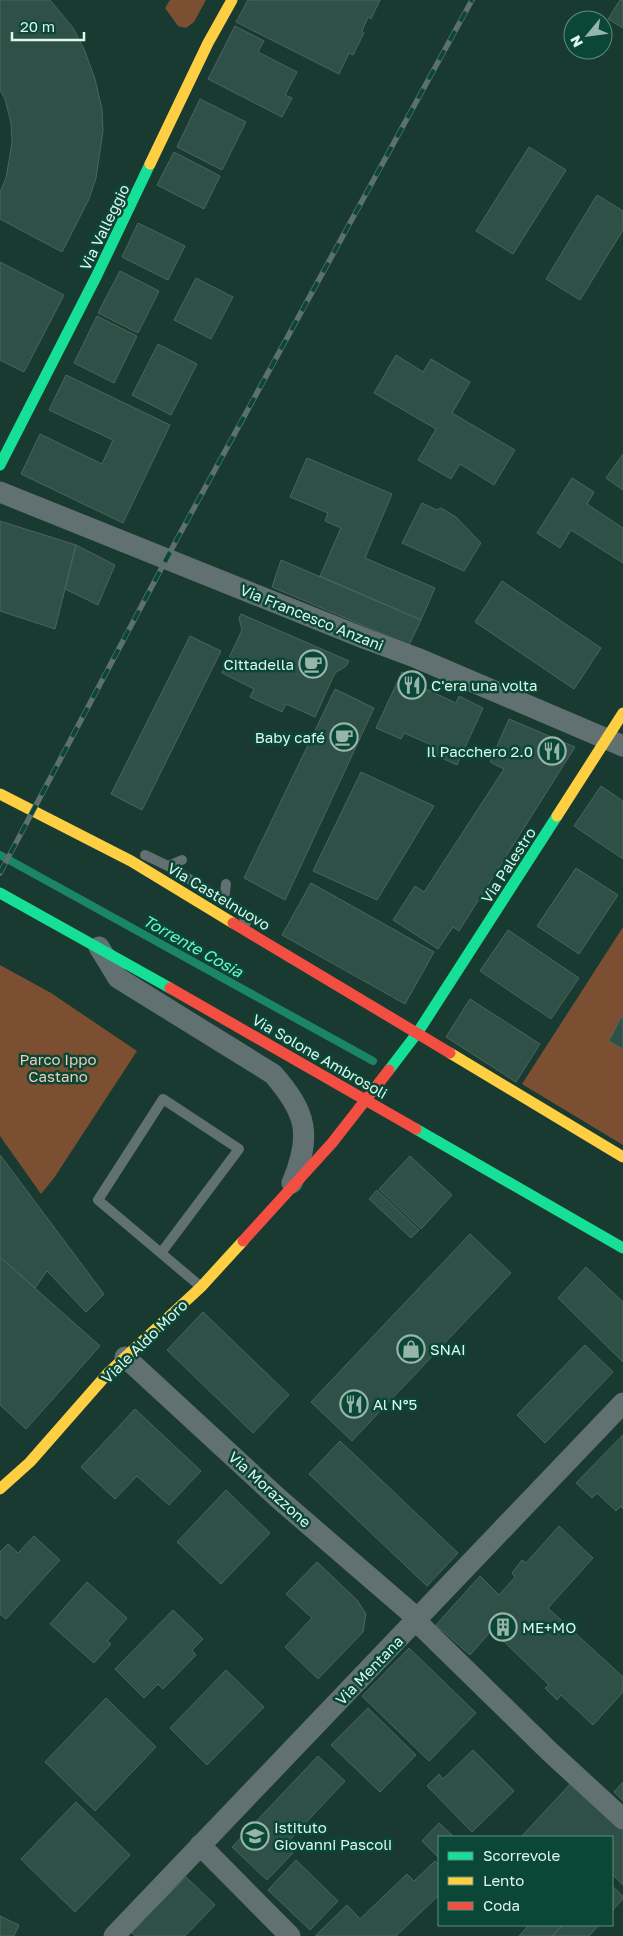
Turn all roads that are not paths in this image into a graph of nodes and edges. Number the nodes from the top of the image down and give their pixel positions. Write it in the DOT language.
graph roads {
  1 [pos="232,0"];
  2 [pos="0,465"];
  3 [pos="0,492"];
  4 [pos="623,713"];
  5 [pos="615,742"];
  6 [pos="0,794"];
  7 [pos="182,860"];
  8 [pos="131,861"];
  9 [pos="168,866"];
  10 [pos="226,884"];
  11 [pos="0,893"];
  12 [pos="224,901"];
  13 [pos="249,931"];
  14 [pos="98,947"];
  15 [pos="418,1032"];
  16 [pos="405,1049"];
  17 [pos="366,1100"];
  18 [pos="623,1157"];
  19 [pos="288,1192"];
  20 [pos="623,1248"];
  21 [pos="161,1253"];
  22 [pos="201,1287"];
  23 [pos="124,1357"];
  24 [pos="623,1403"];
  25 [pos="0,1489"];
  26 [pos="417,1620"];
  27 [pos="623,1819"];
  28 [pos="200,1845"];
  29 [pos="114,1936"];
  30 [pos="290,1936"];
  1 -- 2 [label="street, Via Valleggio"];
  3 -- 5 [label="street, Via Francesco Anzani"];
  4 -- 5 [label="street, Via Palestro"];
  5 -- 15 [label="street, Via Palestro"];
  6 -- 8 [label="street, Via Castelnuovo"];
  7 -- 9 [label="lane"];
  8 -- 9 [label="lane"];
  8 -- 13 [label="street, Via Castelnuovo"];
  9 -- 12 [label="lane"];
  10 -- 12 [label="lane"];
  11 -- 14 [label="street, Via Solone Ambrosoli"];
  12 -- 13 [label="lane"];
  13 -- 15 [label="street, Via Castelnuovo"];
  14 -- 17 [label="street, Via Solone Ambrosoli"];
  14 -- 19 [label="street, Viale Aldo Moro"];
  15 -- 16 [label="street, Via Palestro"];
  15 -- 18 [label="street"];
  16 -- 17 [label="street, Viale Aldo Moro"];
  17 -- 19 [label="street, Viale Aldo Moro"];
  17 -- 20 [label="street, Via Solone Ambrosoli"];
  19 -- 22 [label="street, Viale Aldo Moro"];
  21 -- 21 [label="lane"];
  21 -- 22 [label="lane"];
  22 -- 23 [label="street, Viale Aldo Moro"];
  23 -- 25 [label="street, Viale Aldo Moro"];
  23 -- 26 [label="street, Via Morazzone"];
  24 -- 26 [label="street, Via Mentana"];
  26 -- 27 [label="street, Via Morazzone"];
  26 -- 28 [label="street, Via Mentana"];
  28 -- 29 [label="street, Via Mentana"];
  28 -- 30 [label="street"];
}
